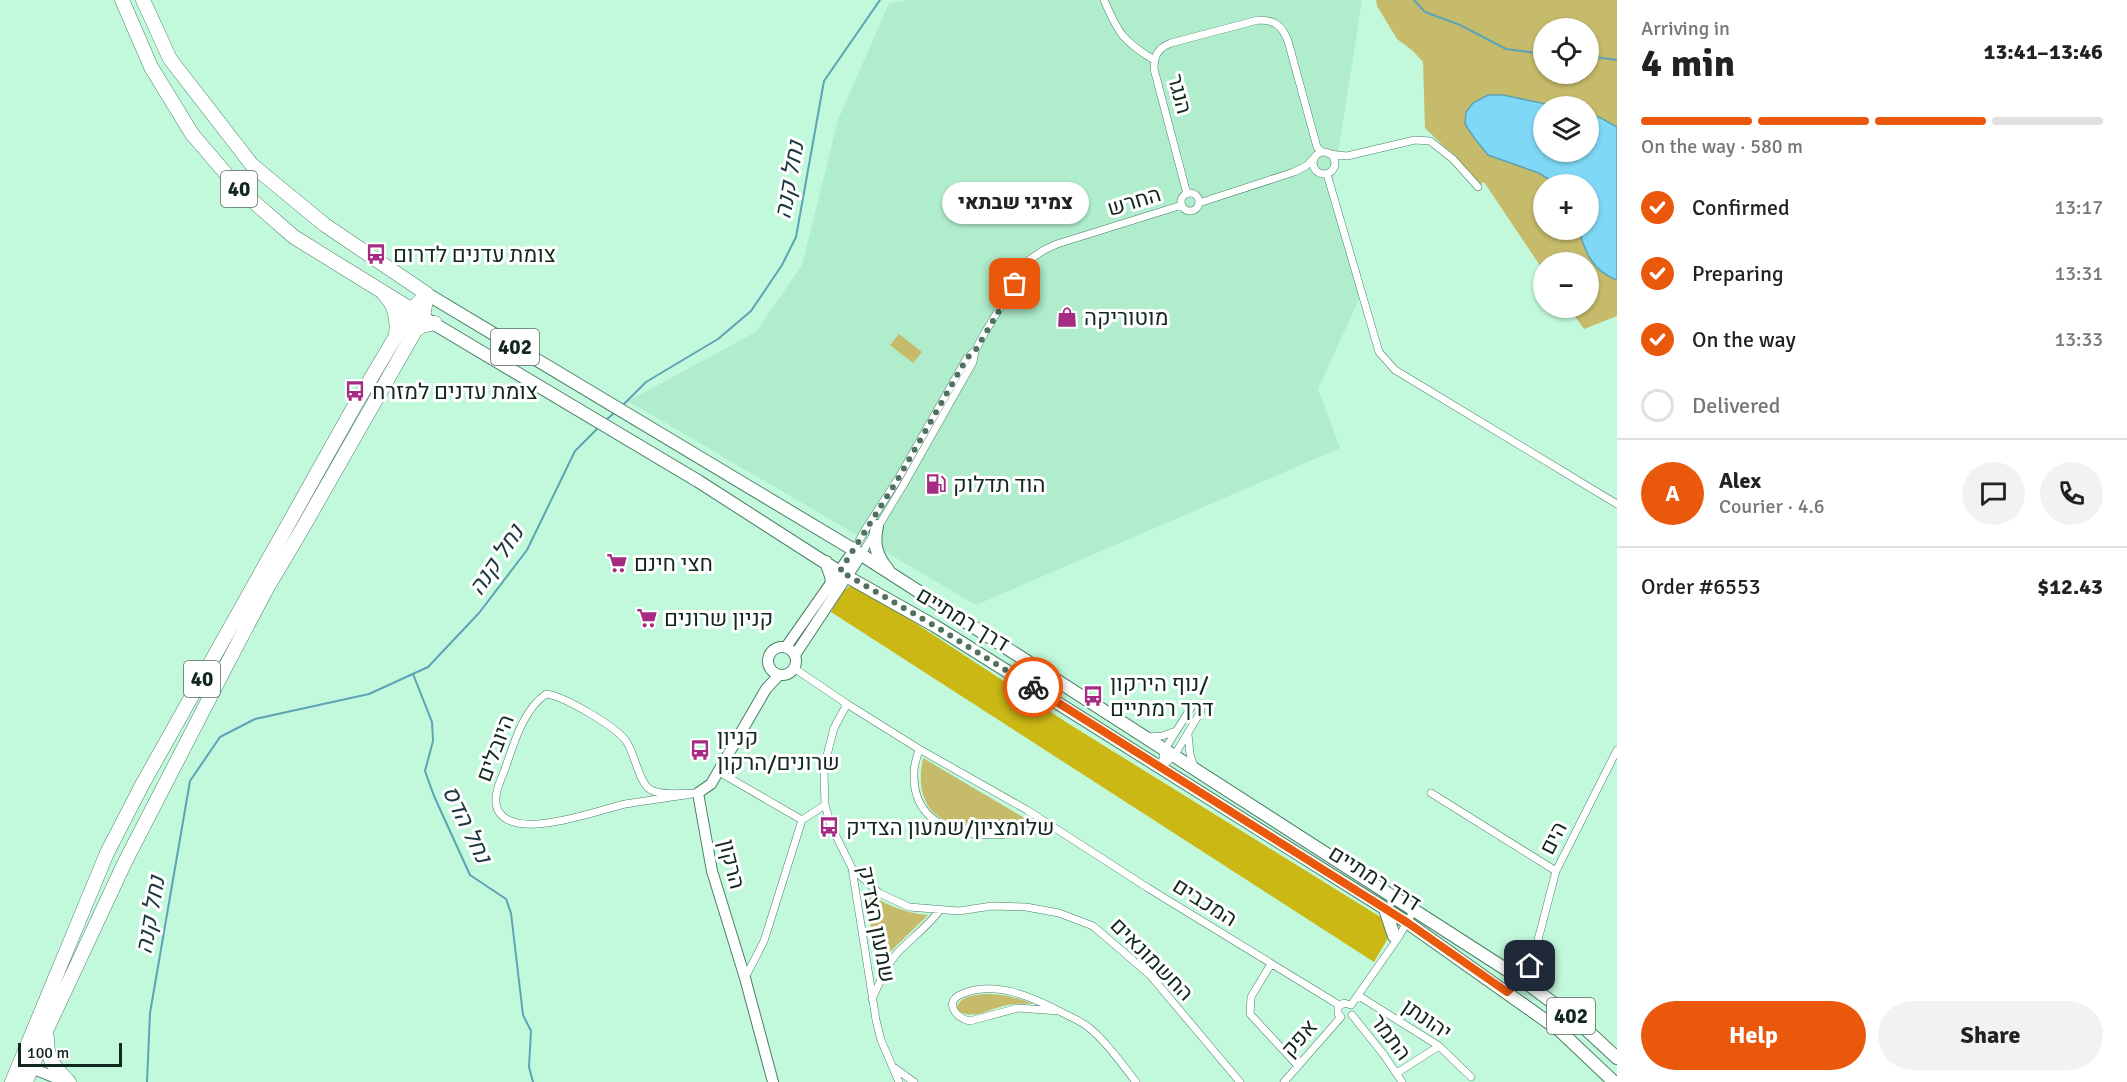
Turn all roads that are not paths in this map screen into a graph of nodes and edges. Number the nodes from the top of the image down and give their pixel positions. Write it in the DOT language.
graph roads {
  1 [pos="122,0"];
  2 [pos="143,0"];
  3 [pos="1104,0"];
  4 [pos="1154,60"];
  5 [pos="1326,153"];
  6 [pos="1347,156"];
  7 [pos="1315,157"];
  8 [pos="1335,166"];
  9 [pos="1294,172"];
  10 [pos="1323,174"];
  11 [pos="1478,187"];
  12 [pos="1187,194"];
  13 [pos="1199,202"];
  14 [pos="1182,205"];
  15 [pos="380,290"];
  16 [pos="427,294"];
  17 [pos="423,316"];
  18 [pos="393,342"];
  19 [pos="975,351"];
  20 [pos="1617,504"];
  21 [pos="877,526"];
  22 [pos="857,553"];
  23 [pos="894,577"];
  24 [pos="843,579"];
  25 [pos="786,647"];
  26 [pos="795,655"];
  27 [pos="794,668"];
  28 [pos="775,673"];
  29 [pos="847,704"];
  30 [pos="1192,705"];
  31 [pos="1201,711"];
  32 [pos="1176,731"];
  33 [pos="1188,734"];
  34 [pos="1146,736"];
  35 [pos="919,749"];
  36 [pos="1617,750"];
  37 [pos="1169,753"];
  38 [pos="1161,768"];
  39 [pos="1197,771"];
  40 [pos="719,772"];
  41 [pos="698,793"];
  42 [pos="1431,793"];
  43 [pos="825,805"];
  44 [pos="802,820"];
  45 [pos="1053,827"];
  46 [pos="852,868"];
  47 [pos="1556,871"];
  48 [pos="1385,909"];
  49 [pos="1414,910"];
  50 [pos="939,911"];
  51 [pos="1405,921"];
  52 [pos="1423,933"];
  53 [pos="1394,941"];
  54 [pos="1271,964"];
  55 [pos="1517,977"];
  56 [pos="745,978"];
  57 [pos="1507,992"];
  58 [pos="1359,996"];
  59 [pos="872,999"];
  60 [pos="1339,1005"];
  61 [pos="1351,1005"];
  62 [pos="1059,1011"];
  63 [pos="1352,1014"];
  64 [pos="1341,1017"];
  65 [pos="47,1029"];
  66 [pos="1438,1046"];
  67 [pos="1617,1058"];
  68 [pos="892,1065"];
  69 [pos="26,1066"];
  70 [pos="1298,1066"];
  71 [pos="1397,1073"];
  72 [pos="1471,1077"];
  73 [pos="12,1082"];
  74 [pos="26,1082"];
  75 [pos="67,1082"];
  76 [pos="773,1082"];
  77 [pos="899,1082"];
  78 [pos="914,1082"];
  79 [pos="1136,1082"];
  80 [pos="1240,1082"];
  81 [pos="1284,1082"];
  82 [pos="1402,1082"];
  83 [pos="1614,1082"];
  1 -- 15 [label="highway, 40"];
  2 -- 16 [label="highway, 40"];
  3 -- 4 [label="street"];
  4 -- 5 [label="street, הנגר"];
  4 -- 12 [label="street, הנגר"];
  5 -- 6 [label="street"];
  5 -- 7 [label="street"];
  5 -- 8 [label="street"];
  6 -- 8 [label="street"];
  6 -- 11 [label="street"];
  7 -- 9 [label="street"];
  7 -- 10 [label="street"];
  8 -- 10 [label="street"];
  9 -- 10 [label="street"];
  9 -- 13 [label="street"];
  10 -- 20 [label="street"];
  12 -- 13 [label="street"];
  12 -- 14 [label="street"];
  13 -- 14 [label="street"];
  14 -- 19 [label="street, החרש"];
  15 -- 17 [label="highway, 40"];
  15 -- 18 [label="highway"];
  16 -- 17 [label="highway, 40"];
  16 -- 22 [label="main road, דרך רמתיים / 402"];
  17 -- 18 [label="highway, 40"];
  17 -- 24 [label="main road, 402"];
  17 -- 65 [label="highway, 40"];
  18 -- 69 [label="highway, 40"];
  19 -- 21 [label="street, החרש"];
  19 -- 22 [label="street, החרש"];
  21 -- 22 [label="street, החרש"];
  21 -- 23 [label="main road"];
  22 -- 23 [label="main road, דרך רמתיים / 402"];
  22 -- 24 [label="street"];
  23 -- 34 [label="main road, דרך רמתיים / 402"];
  24 -- 25 [label="street"];
  24 -- 26 [label="street"];
  24 -- 38 [label="main road, דרך רמתיים / 402"];
  25 -- 26 [label="street"];
  25 -- 28 [label="street"];
  26 -- 27 [label="street"];
  27 -- 28 [label="street"];
  27 -- 29 [label="street, המכבים"];
  28 -- 40 [label="street"];
  29 -- 35 [label="street, המכבים"];
  29 -- 43 [label="street, שמעון הצדיק"];
  30 -- 32 [label="street"];
  31 -- 33 [label="street"];
  32 -- 34 [label="street"];
  32 -- 37 [label="street"];
  33 -- 37 [label="street"];
  33 -- 39 [label="street"];
  34 -- 37 [label="main road, דרך רמתיים / 402"];
  35 -- 45 [label="street, המכבים"];
  35 -- 45 [label="street"];
  36 -- 47 [label="street, הים"];
  37 -- 38 [label="street"];
  37 -- 38 [label="street"];
  37 -- 39 [label="main road, דרך רמתיים / 402"];
  38 -- 48 [label="main road, דרך רמתיים / 402"];
  39 -- 49 [label="main road, דרך רמתיים / 402"];
  40 -- 41 [label="street"];
  40 -- 44 [label="street"];
  41 -- 41 [label="street, היובלים"];
  41 -- 56 [label="street, הרקון"];
  42 -- 47 [label="street"];
  43 -- 44 [label="street"];
  43 -- 46 [label="street, שמעון הצדיק"];
  44 -- 56 [label="street"];
  45 -- 54 [label="street, המכבים"];
  46 -- 50 [label="street, החשמונאים"];
  46 -- 59 [label="street, שמעון הצדיק"];
  47 -- 55 [label="street, הים"];
  48 -- 51 [label="main road, דרך רמתיים / 402"];
  48 -- 53 [label="main road"];
  49 -- 51 [label="street"];
  49 -- 55 [label="main road, דרך רמתיים / 402"];
  50 -- 59 [label="street"];
  50 -- 80 [label="street, החשמונאים"];
  51 -- 52 [label="main road, דרך רמתיים / 402"];
  51 -- 53 [label="street"];
  52 -- 53 [label="main road"];
  52 -- 57 [label="main road, דרך רמתיים / 402"];
  53 -- 58 [label="street"];
  54 -- 60 [label="street, המכבים"];
  54 -- 70 [label="street"];
  55 -- 57 [label="street, הים"];
  55 -- 67 [label="main road, דרך רמתיים / 402"];
  56 -- 76 [label="street, הרקון"];
  57 -- 83 [label="main road, דרך רמתיים / 402"];
  58 -- 61 [label="street"];
  58 -- 66 [label="street, יהונתן"];
  59 -- 68 [label="street, שמעון הצדיק"];
  60 -- 61 [label="street"];
  60 -- 64 [label="street"];
  61 -- 63 [label="street"];
  62 -- 62 [label="street"];
  62 -- 79 [label="street"];
  63 -- 64 [label="street"];
  63 -- 71 [label="street, התמר"];
  64 -- 70 [label="street, אפק"];
  65 -- 69 [label="highway, 40"];
  65 -- 75 [label="highway"];
  66 -- 71 [label="street"];
  66 -- 72 [label="street, יהונתן"];
  68 -- 77 [label="street, שמעון הצדיק"];
  68 -- 78 [label="street"];
  69 -- 73 [label="highway, 40"];
  69 -- 74 [label="highway, 40"];
  69 -- 75 [label="street"];
  70 -- 81 [label="street, אפק"];
  71 -- 82 [label="street, התמר"];
}
